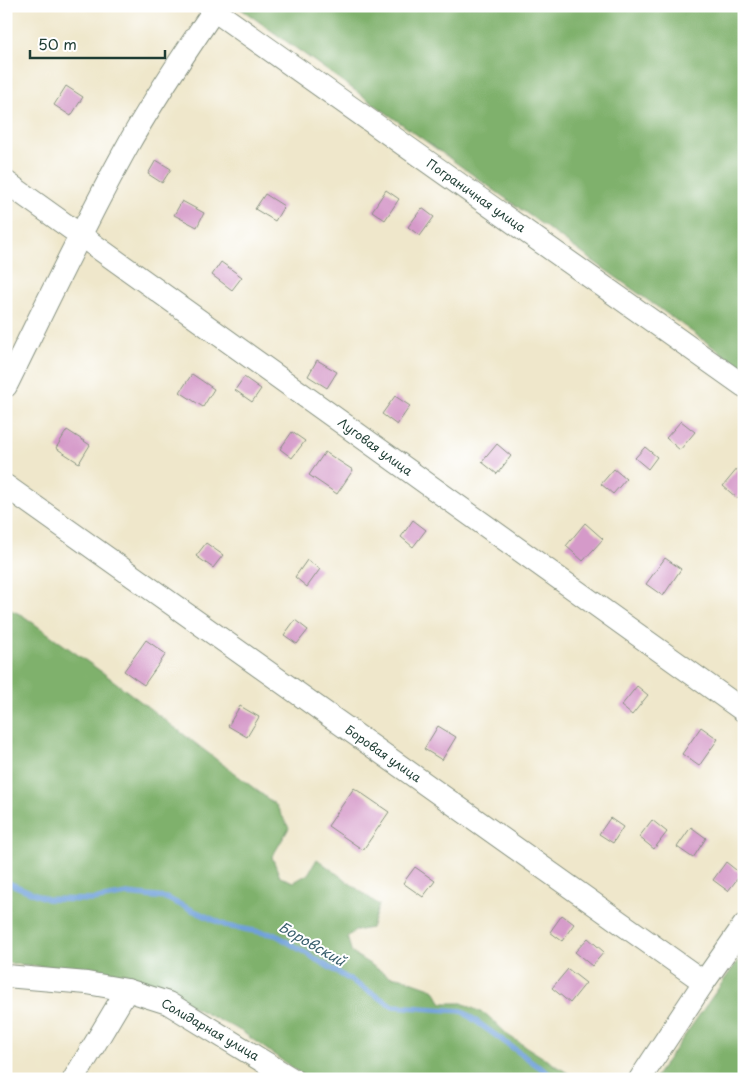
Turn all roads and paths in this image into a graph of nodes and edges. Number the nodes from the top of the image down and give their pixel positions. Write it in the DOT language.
graph roads {
  1 [pos="211,8"];
  2 [pos="6,182"];
  3 [pos="80,235"];
  4 [pos="6,386"];
  5 [pos="744,386"];
  6 [pos="6,486"];
  7 [pos="744,712"];
  8 [pos="744,925"];
  9 [pos="6,976"];
  10 [pos="704,982"];
  11 [pos="127,990"];
  12 [pos="74,1079"];
  13 [pos="292,1079"];
  14 [pos="640,1079"];
  1 -- 3 [label="street"];
  1 -- 5 [label="street, Пограничная улица"];
  2 -- 3 [label="street, Луговая улица"];
  3 -- 4 [label="street"];
  3 -- 7 [label="street, Луговая улица"];
  6 -- 10 [label="street, Боровая улица"];
  8 -- 10 [label="street"];
  9 -- 11 [label="street, Солидарная улица"];
  10 -- 14 [label="street"];
  11 -- 12 [label="street"];
  11 -- 13 [label="street, Солидарная улица"];
}
